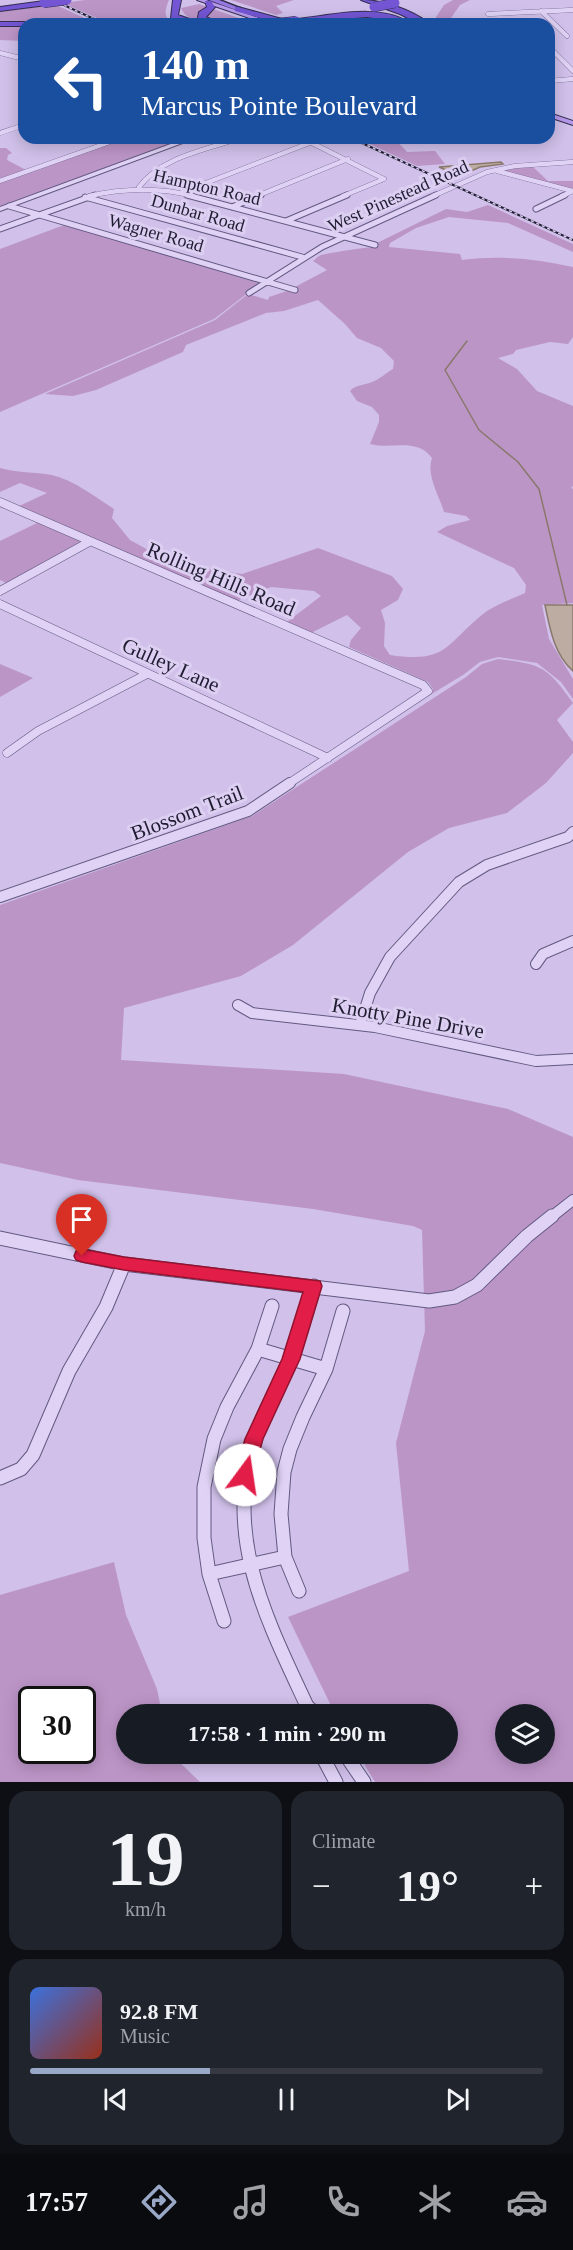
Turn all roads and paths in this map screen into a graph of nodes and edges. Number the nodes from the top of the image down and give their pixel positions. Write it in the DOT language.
graph roads {
  1 [pos="68,0"];
  2 [pos="177,0"];
  3 [pos="365,0"];
  4 [pos="207,1"];
  5 [pos="398,2"];
  6 [pos="0,9"];
  7 [pos="238,9"];
  8 [pos="573,10"];
  9 [pos="541,11"];
  10 [pos="488,14"];
  11 [pos="178,18"];
  12 [pos="202,18"];
  13 [pos="255,18"];
  14 [pos="267,18"];
  15 [pos="273,18"];
  16 [pos="318,18"];
  17 [pos="348,18"];
  18 [pos="385,18"];
  19 [pos="414,18"];
  20 [pos="548,18"];
  21 [pos="0,24"];
  22 [pos="18,24"];
  23 [pos="555,24"];
  24 [pos="567,36"];
  25 [pos="0,53"];
  26 [pos="555,53"];
  27 [pos="18,58"];
  28 [pos="573,71"];
  29 [pos="573,80"];
  30 [pos="555,81"];
  31 [pos="555,111"];
  32 [pos="555,117"];
  33 [pos="573,117"];
  34 [pos="573,123"];
  35 [pos="18,127"];
  36 [pos="0,133"];
  37 [pos="104,144"];
  38 [pos="177,144"];
  39 [pos="224,144"];
  40 [pos="307,144"];
  41 [pos="316,144"];
  42 [pos="348,159"];
  43 [pos="573,162"];
  44 [pos="494,170"];
  45 [pos="0,181"];
  46 [pos="139,188"];
  47 [pos="573,191"];
  48 [pos="180,193"];
  49 [pos="86,197"];
  50 [pos="9,206"];
  51 [pos="232,207"];
  52 [pos="0,209"];
  53 [pos="536,209"];
  54 [pos="39,215"];
  55 [pos="286,221"];
  56 [pos="0,229"];
  57 [pos="344,237"];
  58 [pos="375,245"];
  59 [pos="302,258"];
  60 [pos="267,281"];
  61 [pos="295,290"];
  62 [pos="249,293"];
  63 [pos="2,505"];
  64 [pos="89,542"];
  65 [pos="0,591"];
  66 [pos="0,604"];
  67 [pos="147,674"];
  68 [pos="428,688"];
  69 [pos="7,753"];
  70 [pos="328,758"];
  71 [pos="571,837"];
  72 [pos="0,897"];
  73 [pos="573,941"];
  74 [pos="536,964"];
  75 [pos="238,1005"];
  76 [pos="360,1025"];
  77 [pos="573,1059"];
  78 [pos="573,1200"];
  79 [pos="0,1238"];
  80 [pos="124,1264"];
  81 [pos="314,1286"];
  82 [pos="272,1306"];
  83 [pos="343,1311"];
  84 [pos="258,1349"];
  85 [pos="291,1359"];
  86 [pos="326,1369"];
  87 [pos="0,1478"];
  88 [pos="285,1557"];
  89 [pos="248,1565"];
  90 [pos="209,1574"];
  91 [pos="299,1591"];
  92 [pos="224,1621"];
  93 [pos="306,1704"];
  94 [pos="326,1764"];
  95 [pos="352,1764"];
  96 [pos="336,1782"];
  97 [pos="364,1782"];
  1 -- 6 [label="highway, bridge"];
  2 -- 11 [label="highway"];
  3 -- 19 [label="highway"];
  4 -- 7 [label="highway"];
  4 -- 12 [label="highway"];
  4 -- 13 [label="main road"];
  5 -- 16 [label="highway, bridge"];
  7 -- 14 [label="main road"];
  7 -- 15 [label="highway"];
  8 -- 9 [label="street"];
  9 -- 10 [label="street"];
  9 -- 20 [label="street"];
  17 -- 18 [label="highway"];
  21 -- 22 [label="highway"];
  23 -- 24 [label="street"];
  25 -- 27 [label="street"];
  26 -- 28 [label="street"];
  29 -- 30 [label="street"];
  31 -- 33 [label="main road"];
  32 -- 34 [label="main road"];
  35 -- 36 [label="street"];
  37 -- 45 [label="street"];
  38 -- 50 [label="street"];
  39 -- 46 [label="street"];
  40 -- 48 [label="street"];
  41 -- 42 [label="street"];
  42 -- 51 [label="street"];
  42 -- 55 [label="street"];
  43 -- 44 [label="street, West Pinestead Road"];
  44 -- 47 [label="street"];
  44 -- 57 [label="street, West Pinestead Road"];
  46 -- 48 [label="street, Hampton Road"];
  46 -- 49 [label="street, Hampton Road"];
  47 -- 53 [label="street"];
  48 -- 51 [label="street, Hampton Road"];
  49 -- 54 [label="street, Hampton Road"];
  49 -- 59 [label="street, Dunbar Road"];
  50 -- 52 [label="street"];
  50 -- 54 [label="street, Wagner Road"];
  51 -- 55 [label="street, Hampton Road"];
  54 -- 56 [label="street, Hampton Road"];
  54 -- 60 [label="street, Wagner Road"];
  55 -- 57 [label="street, Hampton Road"];
  57 -- 58 [label="street, Hampton Road"];
  57 -- 59 [label="street, West Pinestead Road"];
  59 -- 60 [label="street, West Pinestead Road"];
  60 -- 61 [label="street, Wagner Road"];
  60 -- 62 [label="street, West Pinestead Road"];
  63 -- 64 [label="street, Rolling Hills Road"];
  64 -- 65 [label="street"];
  64 -- 68 [label="street, Rolling Hills Road"];
  66 -- 67 [label="street, Gulley Lane"];
  67 -- 69 [label="street"];
  67 -- 70 [label="street, Gulley Lane"];
  68 -- 70 [label="street, Blossom Trail"];
  70 -- 72 [label="street, Blossom Trail"];
  71 -- 76 [label="street"];
  73 -- 74 [label="street"];
  75 -- 76 [label="street, Knotty Pine Drive"];
  76 -- 77 [label="street, Knotty Pine Drive"];
  78 -- 81 [label="street"];
  79 -- 80 [label="street"];
  80 -- 81 [label="street"];
  80 -- 87 [label="street"];
  81 -- 85 [label="street"];
  82 -- 84 [label="street"];
  83 -- 86 [label="street"];
  84 -- 85 [label="street"];
  84 -- 90 [label="street"];
  85 -- 86 [label="street"];
  85 -- 89 [label="street"];
  86 -- 88 [label="street"];
  88 -- 89 [label="street"];
  88 -- 91 [label="street"];
  89 -- 90 [label="street"];
  89 -- 93 [label="street"];
  90 -- 92 [label="street"];
  94 -- 96 [label="street"];
  95 -- 97 [label="street"];
}
